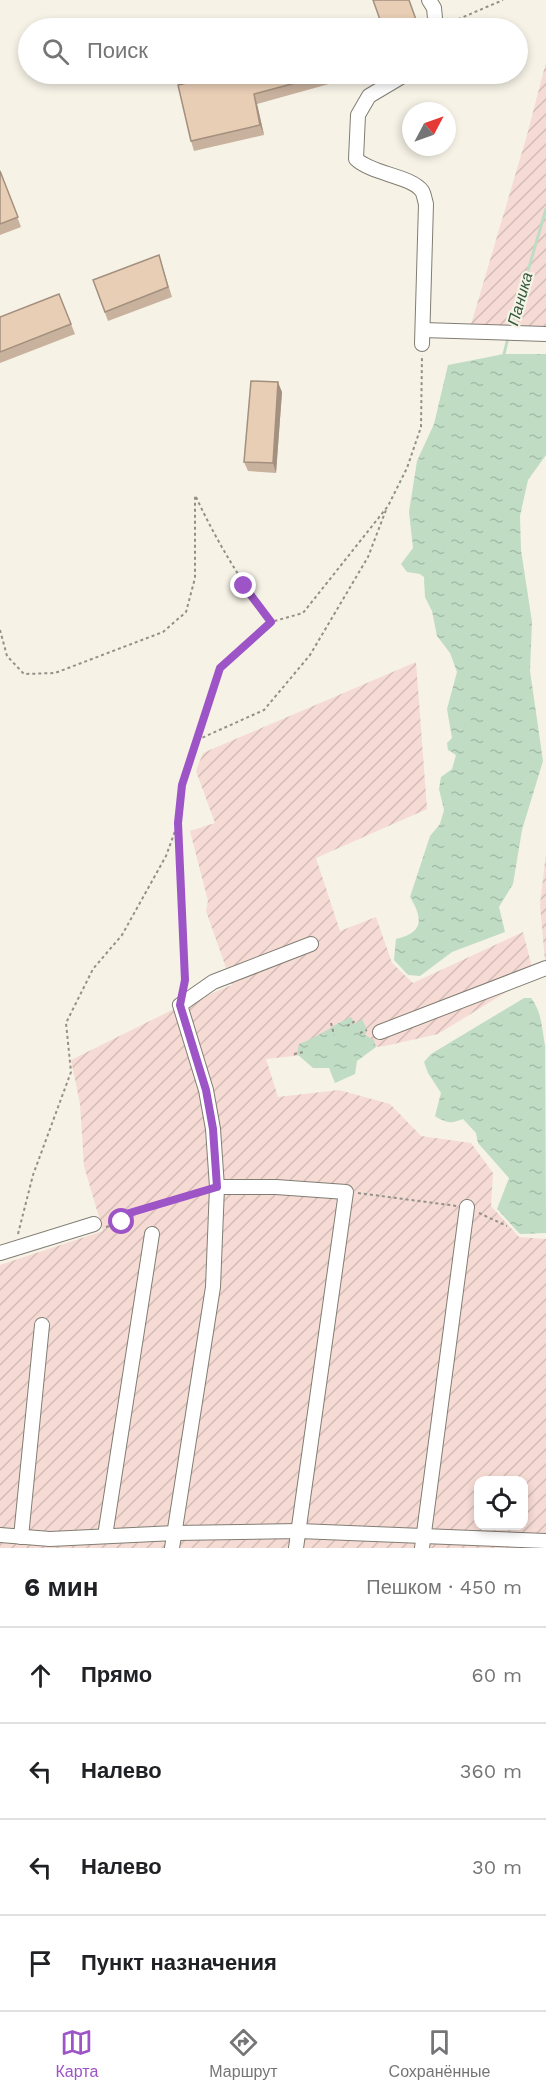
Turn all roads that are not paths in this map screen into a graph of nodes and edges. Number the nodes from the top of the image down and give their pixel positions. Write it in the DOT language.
graph roads {
  1 [pos="429,0"];
  2 [pos="438,18"];
  3 [pos="389,84"];
  4 [pos="546,334"];
  5 [pos="311,944"];
  6 [pos="546,968"];
  7 [pos="374,1031"];
  8 [pos="217,1187"];
  9 [pos="467,1207"];
  10 [pos="94,1224"];
  11 [pos="152,1234"];
  12 [pos="0,1253"];
  13 [pos="42,1325"];
  14 [pos="299,1531"];
  15 [pos="175,1533"];
  16 [pos="0,1535"];
  17 [pos="105,1536"];
  18 [pos="21,1537"];
  19 [pos="423,1541"];
  20 [pos="546,1541"];
  21 [pos="50,1544"];
  22 [pos="172,1548"];
  23 [pos="296,1548"];
  1 -- 2 [label="lane"];
  3 -- 4 [label="lane"];
  5 -- 8 [label="lane"];
  6 -- 7 [label="lane"];
  8 -- 14 [label="lane"];
  8 -- 15 [label="lane"];
  9 -- 19 [label="lane"];
  10 -- 12 [label="lane"];
  11 -- 17 [label="lane"];
  13 -- 18 [label="lane"];
  14 -- 15 [label="lane"];
  14 -- 19 [label="lane"];
  14 -- 23 [label="lane"];
  15 -- 17 [label="lane"];
  15 -- 22 [label="lane"];
  16 -- 18 [label="lane"];
  17 -- 21 [label="lane"];
  18 -- 21 [label="lane"];
  19 -- 20 [label="lane"];
}
